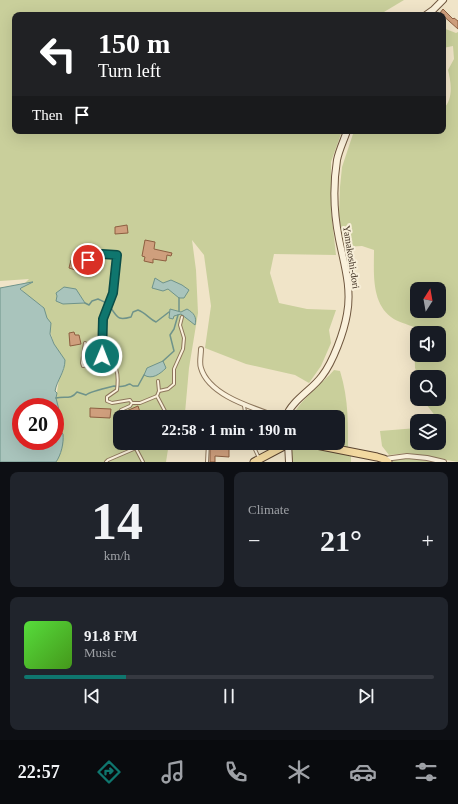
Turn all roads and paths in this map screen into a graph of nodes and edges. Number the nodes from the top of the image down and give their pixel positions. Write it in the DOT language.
graph roads {
  1 [pos="443,0"];
  2 [pos="430,12"];
  3 [pos="346,134"];
  4 [pos="88,260"];
  5 [pos="182,317"];
  6 [pos="85,343"];
  7 [pos="201,350"];
  8 [pos="102,356"];
  9 [pos="158,380"];
  10 [pos="159,391"];
  11 [pos="157,396"];
  12 [pos="132,403"];
  13 [pos="244,404"];
  14 [pos="121,410"];
  15 [pos="164,410"];
  16 [pos="245,410"];
  17 [pos="260,410"];
  18 [pos="289,410"];
  19 [pos="131,450"];
  20 [pos="137,450"];
  21 [pos="208,450"];
  22 [pos="254,450"];
  23 [pos="276,450"];
  24 [pos="288,450"];
  25 [pos="339,450"];
  26 [pos="386,460"];
  27 [pos="257,461"];
  28 [pos="106,462"];
  29 [pos="143,462"];
  30 [pos="207,462"];
  31 [pos="289,462"];
  32 [pos="444,462"];
  1 -- 2 [label="street"];
  3 -- 18 [label="street, Yamakoshi-dori"];
  4 -- 8 [label="lane"];
  5 -- 10 [label="lane"];
  6 -- 8 [label="lane"];
  7 -- 13 [label="street"];
  8 -- 12 [label="lane"];
  9 -- 10 [label="lane"];
  10 -- 11 [label="lane"];
  11 -- 12 [label="lane"];
  11 -- 15 [label="lane"];
  12 -- 14 [label="lane"];
  13 -- 16 [label="lane"];
  13 -- 17 [label="street"];
  19 -- 28 [label="lane"];
  20 -- 29 [label="lane"];
  21 -- 30 [label="lane"];
  22 -- 27 [label="lane"];
  23 -- 27 [label="main road"];
  24 -- 31 [label="street"];
  25 -- 26 [label="main road"];
  26 -- 32 [label="street"];
}
